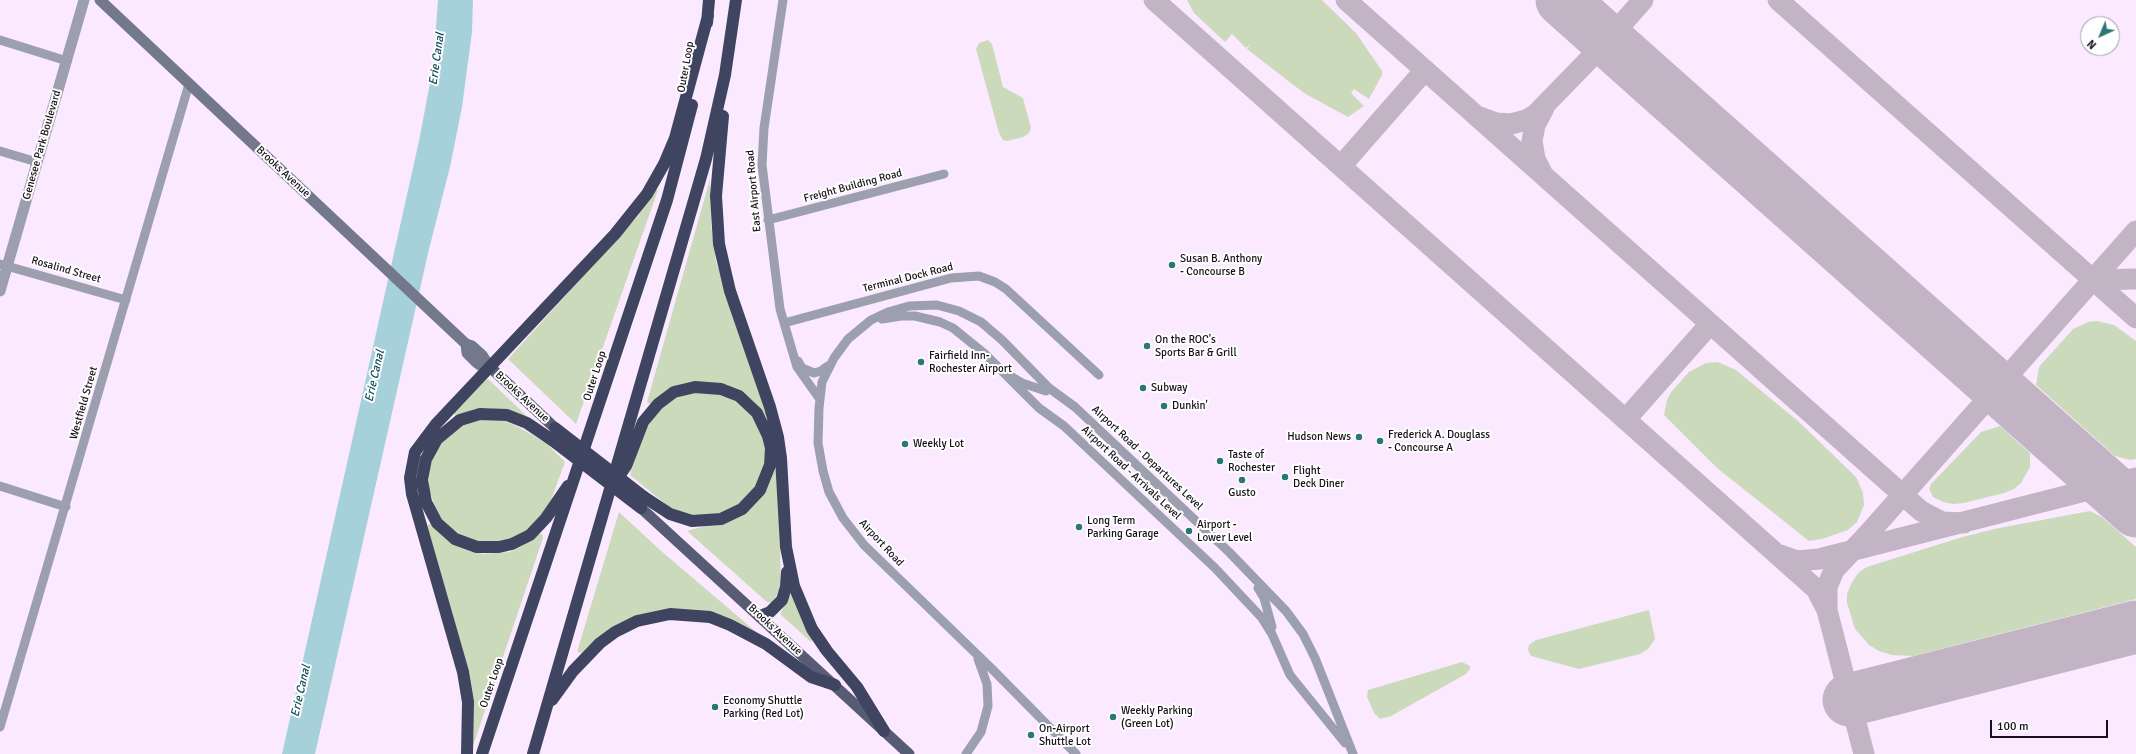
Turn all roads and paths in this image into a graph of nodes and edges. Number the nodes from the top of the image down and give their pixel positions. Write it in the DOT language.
graph roads {
  1 [pos="84,0"];
  2 [pos="100,0"];
  3 [pos="709,0"];
  4 [pos="736,0"];
  5 [pos="783,0"];
  6 [pos="708,16"];
  7 [pos="732,33"];
  8 [pos="0,40"];
  9 [pos="67,61"];
  10 [pos="189,84"];
  11 [pos="0,151"];
  12 [pos="37,162"];
  13 [pos="944,174"];
  14 [pos="768,220"];
  15 [pos="4,265"];
  16 [pos="0,291"];
  17 [pos="126,300"];
  18 [pos="784,324"];
  19 [pos="862,327"];
  20 [pos="794,354"];
  21 [pos="991,360"];
  22 [pos="830,365"];
  23 [pos="489,366"];
  24 [pos="1099,376"];
  25 [pos="1047,389"];
  26 [pos="820,398"];
  27 [pos="553,434"];
  28 [pos="577,472"];
  29 [pos="0,486"];
  30 [pos="609,492"];
  31 [pos="642,502"];
  32 [pos="66,507"];
  33 [pos="786,547"];
  34 [pos="1256,583"];
  35 [pos="760,616"];
  36 [pos="967,645"];
  37 [pos="1278,647"];
  38 [pos="834,685"];
  39 [pos="546,708"];
  40 [pos="0,727"];
  41 [pos="884,731"];
  42 [pos="467,754"];
  43 [pos="482,754"];
  44 [pos="533,754"];
  45 [pos="909,754"];
  46 [pos="966,754"];
  47 [pos="1076,754"];
  48 [pos="1352,754"];
  1 -- 9 [label="street, Genesee Park Boulevard"];
  2 -- 10 [label="main road, Brooks Avenue"];
  3 -- 6 [label="highway, Outer Loop"];
  4 -- 7 [label="highway"];
  5 -- 14 [label="street, East Airport Road"];
  6 -- 23 [label="highway"];
  6 -- 28 [label="highway, Outer Loop"];
  7 -- 30 [label="highway"];
  7 -- 33 [label="highway"];
  8 -- 9 [label="street"];
  9 -- 12 [label="street, Genesee Park Boulevard"];
  10 -- 17 [label="street, Westfield Street"];
  10 -- 23 [label="main road, Brooks Avenue"];
  11 -- 12 [label="street"];
  12 -- 15 [label="street, Genesee Park Boulevard"];
  13 -- 14 [label="street, Freight Building Road"];
  14 -- 18 [label="street, East Airport Road"];
  15 -- 16 [label="street, Genesee Park Boulevard"];
  15 -- 17 [label="street, Rosalind Street"];
  17 -- 32 [label="street, Westfield Street"];
  18 -- 20 [label="street, East Airport Road"];
  18 -- 24 [label="street, Terminal Dock Road"];
  19 -- 21 [label="street, Airport Road - Arrivals Level"];
  19 -- 22 [label="street, Airport Road"];
  19 -- 25 [label="street, Airport Road - Departures Level"];
  20 -- 22 [label="street, East Airport Road"];
  20 -- 26 [label="street, East Airport Road"];
  21 -- 25 [label="street, Airport Road - Arrivals Level"];
  21 -- 37 [label="street, Airport Road - Arrivals Level"];
  22 -- 26 [label="street, Airport Road"];
  23 -- 27 [label="main road, Brooks Avenue"];
  23 -- 42 [label="highway"];
  25 -- 34 [label="street, Airport Road - Departures Level"];
  26 -- 36 [label="street, Airport Road"];
  27 -- 28 [label="highway"];
  27 -- 31 [label="highway, bridge"];
  28 -- 43 [label="highway, Outer Loop"];
  29 -- 32 [label="street"];
  30 -- 31 [label="highway"];
  30 -- 39 [label="highway"];
  31 -- 35 [label="main road, Brooks Avenue"];
  32 -- 40 [label="street, Westfield Street"];
  33 -- 35 [label="highway"];
  33 -- 41 [label="highway"];
  34 -- 37 [label="street, Airport Road - Arrivals Level"];
  34 -- 48 [label="street, Airport Road - Departures Level"];
  35 -- 38 [label="main road, Brooks Avenue"];
  36 -- 46 [label="street, Airport Road"];
  36 -- 47 [label="street, Airport Road"];
  37 -- 48 [label="street, Airport Road - Arrivals Level"];
  38 -- 39 [label="highway"];
  38 -- 41 [label="main road, Brooks Avenue"];
  39 -- 44 [label="highway"];
  41 -- 45 [label="main road, Brooks Avenue"];
}
